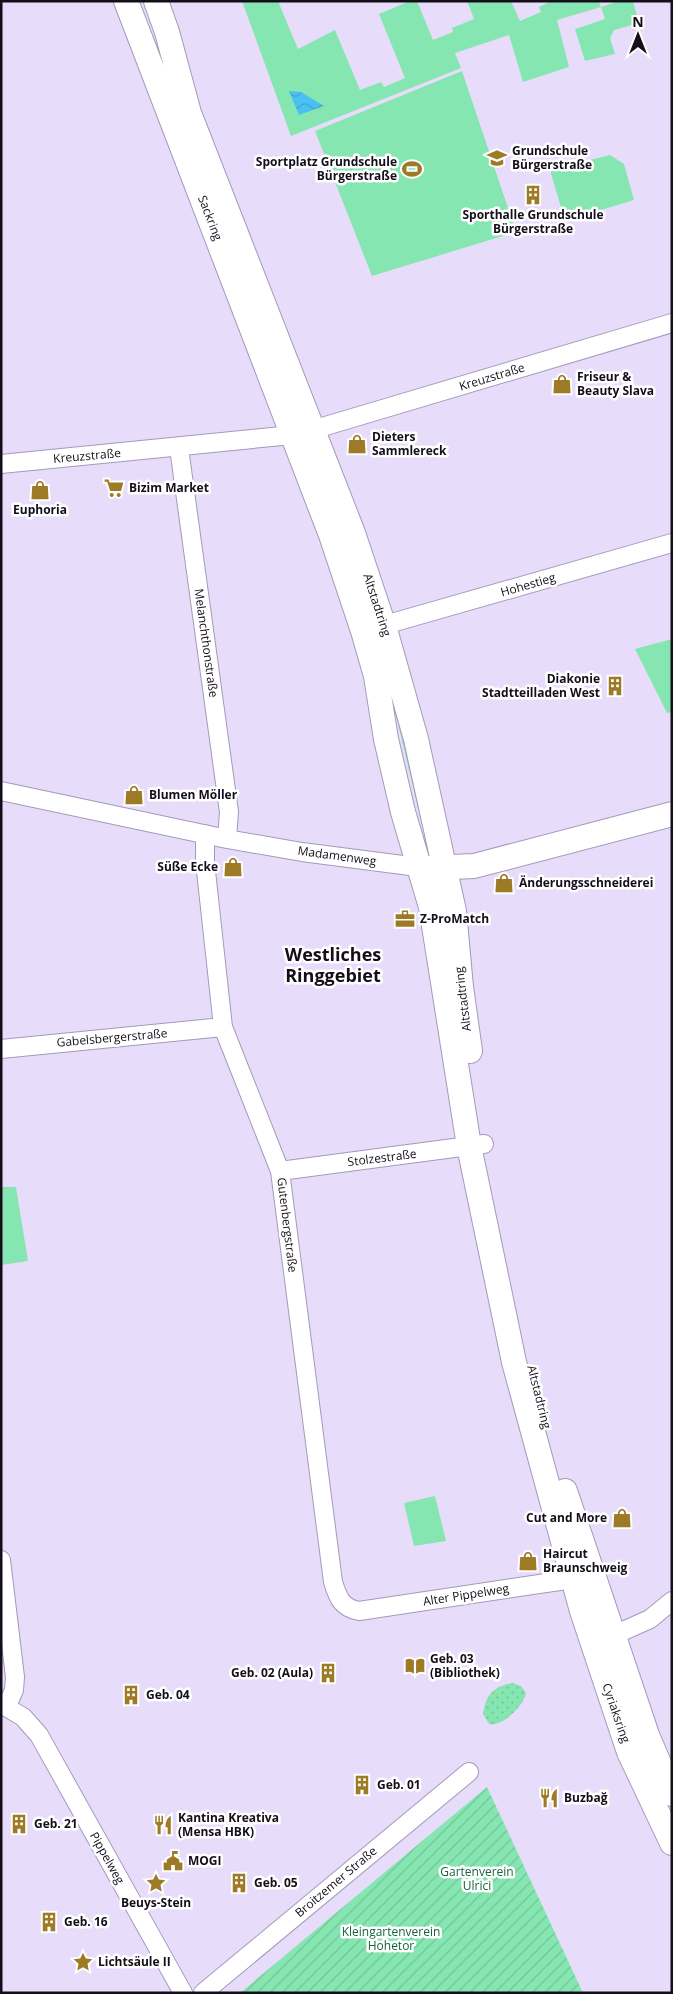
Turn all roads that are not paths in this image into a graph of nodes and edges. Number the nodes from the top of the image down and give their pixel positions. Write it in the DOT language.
graph roads {
  1 [pos="126,1"];
  2 [pos="156,1"];
  3 [pos="672,324"];
  4 [pos="302,432"];
  5 [pos="179,448"];
  6 [pos="1,464"];
  7 [pos="672,544"];
  8 [pos="374,629"];
  9 [pos="1,791"];
  10 [pos="672,814"];
  11 [pos="205,834"];
  12 [pos="227,839"];
  13 [pos="418,867"];
  14 [pos="445,868"];
  15 [pos="223,1027"];
  16 [pos="1,1049"];
  17 [pos="477,1145"];
  18 [pos="280,1171"];
  19 [pos="1,1560"];
  20 [pos="583,1577"];
  21 [pos="672,1601"];
  22 [pos="360,1611"];
  23 [pos="603,1640"];
  24 [pos="4,1705"];
  25 [pos="469,1772"];
  26 [pos="672,1794"];
  27 [pos="672,1843"];
  28 [pos="184,1993"];
  29 [pos="203,1993"];
  1 -- 4 [label="main road, Sackring"];
  2 -- 4 [label="main road, Sackring"];
  3 -- 4 [label="street, Kreuzstraße"];
  4 -- 5 [label="street, Kreuzstraße"];
  4 -- 8 [label="main road, Altstadtring"];
  5 -- 6 [label="street, Kreuzstraße"];
  5 -- 12 [label="street, Melanchthonstraße"];
  7 -- 8 [label="street, Hohestieg"];
  8 -- 13 [label="main road, Altstadtring"];
  8 -- 14 [label="main road, Altstadtring"];
  9 -- 11 [label="street, Madamenweg"];
  10 -- 14 [label="main road, Madamenweg"];
  11 -- 12 [label="street, Madamenweg"];
  11 -- 15 [label="street, Gutenbergstraße"];
  12 -- 13 [label="street, Madamenweg"];
  13 -- 14 [label="main road, Madamenweg"];
  13 -- 17 [label="main road, Altstadtring"];
  14 -- 17 [label="main road, Altstadtring"];
  15 -- 16 [label="street, Gabelsbergerstraße"];
  15 -- 18 [label="street, Gutenbergstraße"];
  17 -- 18 [label="street, Stolzestraße"];
  17 -- 20 [label="main road, Altstadtring"];
  18 -- 22 [label="street, Gutenbergstraße"];
  19 -- 24 [label="street, Pippelweg"];
  20 -- 22 [label="street, Alter Pippelweg"];
  20 -- 23 [label="main road, Cyriaksring"];
  21 -- 23 [label="street"];
  23 -- 26 [label="main road, Cyriaksring"];
  23 -- 27 [label="main road, Cyriaksring"];
  24 -- 28 [label="street, Pippelweg"];
  25 -- 29 [label="street, Broitzemer Straße"];
}
